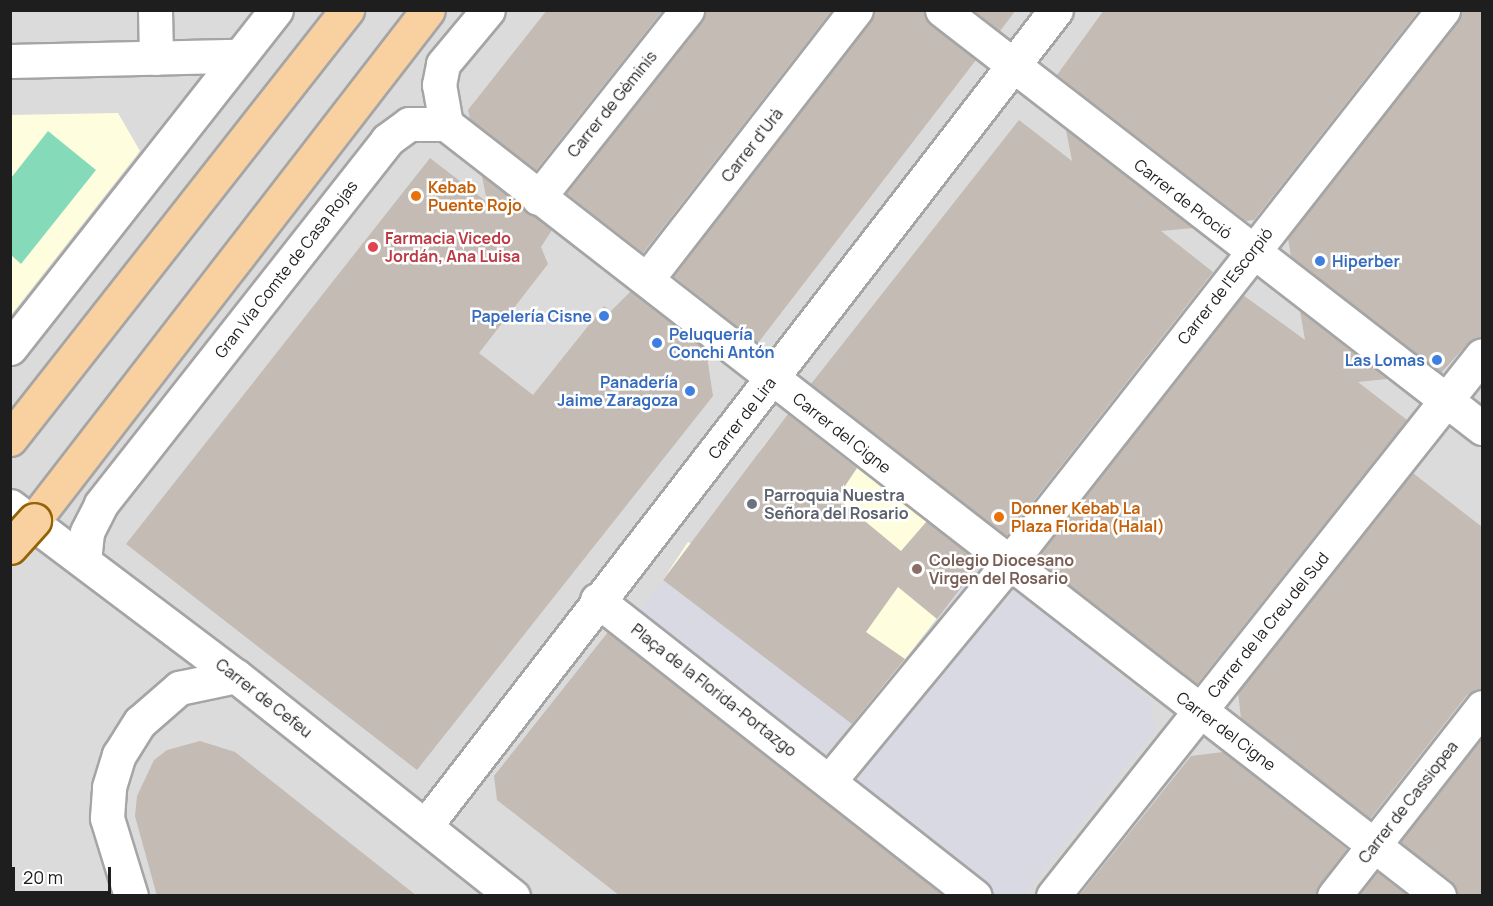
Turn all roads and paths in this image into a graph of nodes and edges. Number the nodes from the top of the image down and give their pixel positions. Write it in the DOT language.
graph roads {
  1 [pos="154,10"];
  2 [pos="276,10"];
  3 [pos="347,10"];
  4 [pos="428,10"];
  5 [pos="488,10"];
  6 [pos="687,10"];
  7 [pos="856,10"];
  8 [pos="942,10"];
  9 [pos="1056,10"];
  10 [pos="1443,10"];
  11 [pos="238,56"];
  12 [pos="156,58"];
  13 [pos="10,61"];
  14 [pos="1014,66"];
  15 [pos="446,124"];
  16 [pos="538,198"];
  17 [pos="1251,252"];
  18 [pos="647,279"];
  19 [pos="10,348"];
  20 [pos="1482,355"];
  21 [pos="773,379"];
  22 [pos="1447,400"];
  23 [pos="1482,428"];
  24 [pos="10,439"];
  25 [pos="22,513"];
  26 [pos="10,547"];
  27 [pos="84,561"];
  28 [pos="1009,563"];
  29 [pos="597,600"];
  30 [pos="236,676"];
  31 [pos="1482,707"];
  32 [pos="1200,711"];
  33 [pos="830,780"];
  34 [pos="426,825"];
  35 [pos="1375,845"];
  36 [pos="132,896"];
  37 [pos="513,896"];
  38 [pos="975,896"];
  39 [pos="1053,896"];
  40 [pos="1334,896"];
  41 [pos="1439,896"];
  1 -- 12 [label="street"];
  2 -- 11 [label="street"];
  3 -- 24 [label="main road"];
  4 -- 25 [label="main road"];
  5 -- 15 [label="street"];
  6 -- 16 [label="street, Carrer de Gèminis"];
  7 -- 18 [label="street, Carrer d'Urà"];
  8 -- 14 [label="street, Carrer de Proció"];
  9 -- 14 [label="street, Carrer de Lira"];
  10 -- 17 [label="street, Carrer de l'Escorpió"];
  11 -- 12 [label="street"];
  11 -- 19 [label="street"];
  12 -- 13 [label="street"];
  14 -- 17 [label="street, Carrer de Proció"];
  14 -- 21 [label="street, Carrer de Lira"];
  15 -- 16 [label="street, Carrer del Cigne"];
  15 -- 27 [label="street, Gran Via Comte de Casa Rojas"];
  16 -- 18 [label="street, Carrer del Cigne"];
  17 -- 22 [label="street, Carrer de Proció"];
  17 -- 28 [label="street, Carrer de l'Escorpió"];
  18 -- 21 [label="street, Carrer del Cigne"];
  20 -- 22 [label="street, Carrer de la Creu del Sud"];
  21 -- 28 [label="street, Carrer del Cigne"];
  21 -- 29 [label="street, Carrer de Lira"];
  22 -- 23 [label="street, Carrer de Proció"];
  22 -- 32 [label="street, Carrer de la Creu del Sud"];
  25 -- 26 [label="main road, bridge"];
  25 -- 27 [label="street, Carrer de Cefeu"];
  27 -- 30 [label="street, Carrer de Cefeu"];
  28 -- 32 [label="street, Carrer del Cigne"];
  28 -- 33 [label="street"];
  29 -- 33 [label="street, Plaça de la Florida-Portazgo"];
  29 -- 34 [label="street, Carrer de Lira"];
  30 -- 34 [label="street, Carrer de Cefeu"];
  30 -- 36 [label="street"];
  31 -- 35 [label="street, Carrer de Cassiopea"];
  32 -- 35 [label="street, Carrer del Cigne"];
  32 -- 39 [label="street, Carrer de la Creu del Sud"];
  33 -- 38 [label="street, Plaça de la Florida-Portazgo"];
  34 -- 37 [label="street, Carrer de Cefeu"];
  35 -- 40 [label="street, Carrer de Cassiopea"];
  35 -- 41 [label="street, Carrer del Cigne"];
}
